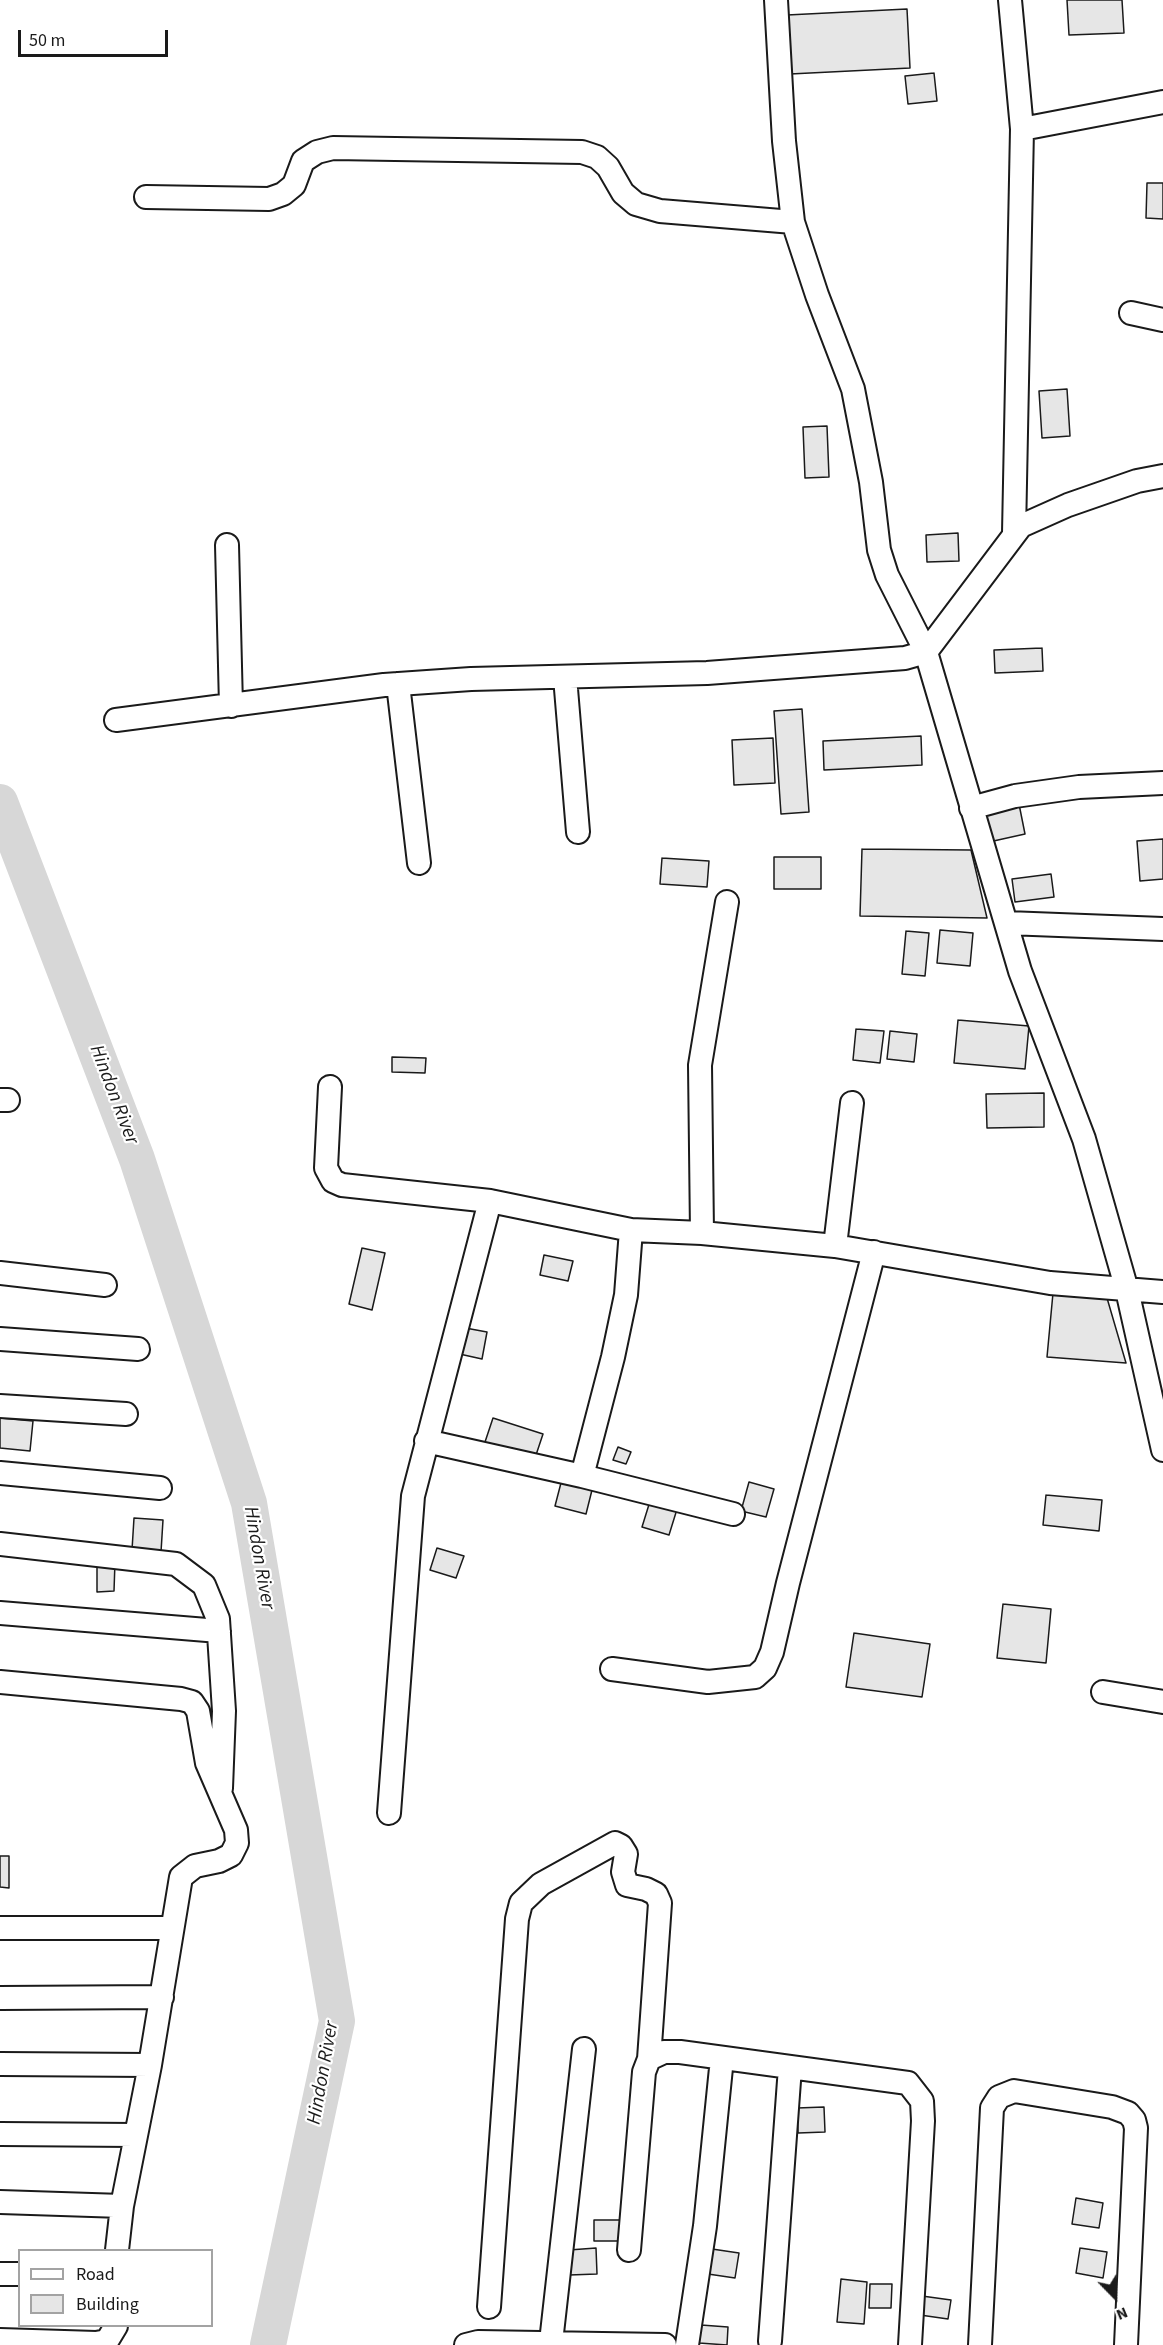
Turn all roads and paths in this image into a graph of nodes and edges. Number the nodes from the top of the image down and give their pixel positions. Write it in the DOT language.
graph roads {
  1 [pos="776,0"];
  2 [pos="1010,0"];
  3 [pos="1163,102"];
  4 [pos="1022,129"];
  5 [pos="146,197"];
  6 [pos="793,222"];
  7 [pos="1131,313"];
  8 [pos="1163,320"];
  9 [pos="1163,476"];
  10 [pos="1014,533"];
  11 [pos="227,545"];
  12 [pos="926,652"];
  13 [pos="565,677"];
  14 [pos="398,684"];
  15 [pos="231,706"];
  16 [pos="116,720"];
  17 [pos="1163,783"];
  18 [pos="971,808"];
  19 [pos="578,832"];
  20 [pos="419,863"];
  21 [pos="727,902"];
  22 [pos="1007,923"];
  23 [pos="1163,929"];
  24 [pos="330,1087"];
  25 [pos="852,1102"];
  26 [pos="490,1201"];
  27 [pos="631,1230"];
  28 [pos="702,1233"];
  29 [pos="835,1246"];
  30 [pos="874,1252"];
  31 [pos="0,1273"];
  32 [pos="105,1285"];
  33 [pos="1127,1290"];
  34 [pos="1163,1292"];
  35 [pos="0,1338"];
  36 [pos="138,1349"];
  37 [pos="0,1406"];
  38 [pos="126,1414"];
  39 [pos="426,1441"];
  40 [pos="1163,1450"];
  41 [pos="0,1473"];
  42 [pos="582,1476"];
  43 [pos="160,1488"];
  44 [pos="733,1514"];
  45 [pos="0,1544"];
  46 [pos="0,1613"];
  47 [pos="219,1631"];
  48 [pos="612,1669"];
  49 [pos="0,1682"];
  50 [pos="1102,1692"];
  51 [pos="1163,1702"];
  52 [pos="221,1793"];
  53 [pos="388,1813"];
  54 [pos="0,1928"];
  55 [pos="171,1928"];
  56 [pos="162,1997"];
  57 [pos="0,1998"];
  58 [pos="584,2049"];
  59 [pos="722,2058"];
  60 [pos="649,2059"];
  61 [pos="0,2064"];
  62 [pos="150,2065"];
  63 [pos="790,2067"];
  64 [pos="0,2134"];
  65 [pos="135,2134"];
  66 [pos="0,2202"];
  67 [pos="122,2206"];
  68 [pos="117,2249"];
  69 [pos="630,2250"];
  70 [pos="0,2274"];
  71 [pos="18,2274"];
  72 [pos="489,2307"];
  73 [pos="115,2327"];
  74 [pos="0,2340"];
  75 [pos="770,2341"];
  76 [pos="551,2342"];
  77 [pos="466,2345"];
  78 [pos="665,2345"];
  79 [pos="687,2345"];
  80 [pos="910,2345"];
  81 [pos="981,2345"];
  82 [pos="1126,2345"];
  1 -- 6 [label="street"];
  2 -- 4 [label="street"];
  3 -- 4 [label="street"];
  4 -- 10 [label="street"];
  5 -- 6 [label="street"];
  6 -- 12 [label="street"];
  7 -- 8 [label="street"];
  9 -- 10 [label="street"];
  10 -- 12 [label="street"];
  11 -- 15 [label="street"];
  12 -- 13 [label="street"];
  12 -- 18 [label="street"];
  13 -- 14 [label="street"];
  13 -- 19 [label="street"];
  14 -- 15 [label="street"];
  14 -- 20 [label="street"];
  15 -- 16 [label="street"];
  17 -- 18 [label="street"];
  18 -- 22 [label="street"];
  21 -- 28 [label="street"];
  22 -- 23 [label="street"];
  22 -- 33 [label="street"];
  24 -- 26 [label="street"];
  25 -- 29 [label="street"];
  26 -- 27 [label="street"];
  26 -- 39 [label="street"];
  27 -- 28 [label="street"];
  27 -- 42 [label="street"];
  28 -- 29 [label="street"];
  29 -- 30 [label="street"];
  30 -- 33 [label="street"];
  30 -- 48 [label="street"];
  31 -- 32 [label="street"];
  33 -- 34 [label="street"];
  33 -- 40 [label="street"];
  35 -- 36 [label="street"];
  37 -- 38 [label="street"];
  39 -- 42 [label="street"];
  39 -- 53 [label="street"];
  41 -- 43 [label="street"];
  42 -- 44 [label="street"];
  45 -- 47 [label="street"];
  46 -- 47 [label="street"];
  47 -- 52 [label="street"];
  49 -- 52 [label="street"];
  50 -- 51 [label="street"];
  52 -- 55 [label="street"];
  54 -- 55 [label="street"];
  55 -- 56 [label="street"];
  56 -- 57 [label="street"];
  56 -- 62 [label="street"];
  58 -- 76 [label="street"];
  59 -- 60 [label="street"];
  59 -- 63 [label="street"];
  59 -- 79 [label="street"];
  60 -- 69 [label="street"];
  60 -- 72 [label="street"];
  61 -- 62 [label="street"];
  62 -- 65 [label="street"];
  63 -- 75 [label="street"];
  63 -- 80 [label="street"];
  64 -- 65 [label="street"];
  65 -- 67 [label="street"];
  66 -- 67 [label="street"];
  67 -- 68 [label="street"];
  70 -- 71 [label="street"];
  73 -- 74 [label="street"];
  76 -- 77 [label="street"];
  76 -- 78 [label="street"];
  81 -- 82 [label="street"];
}
